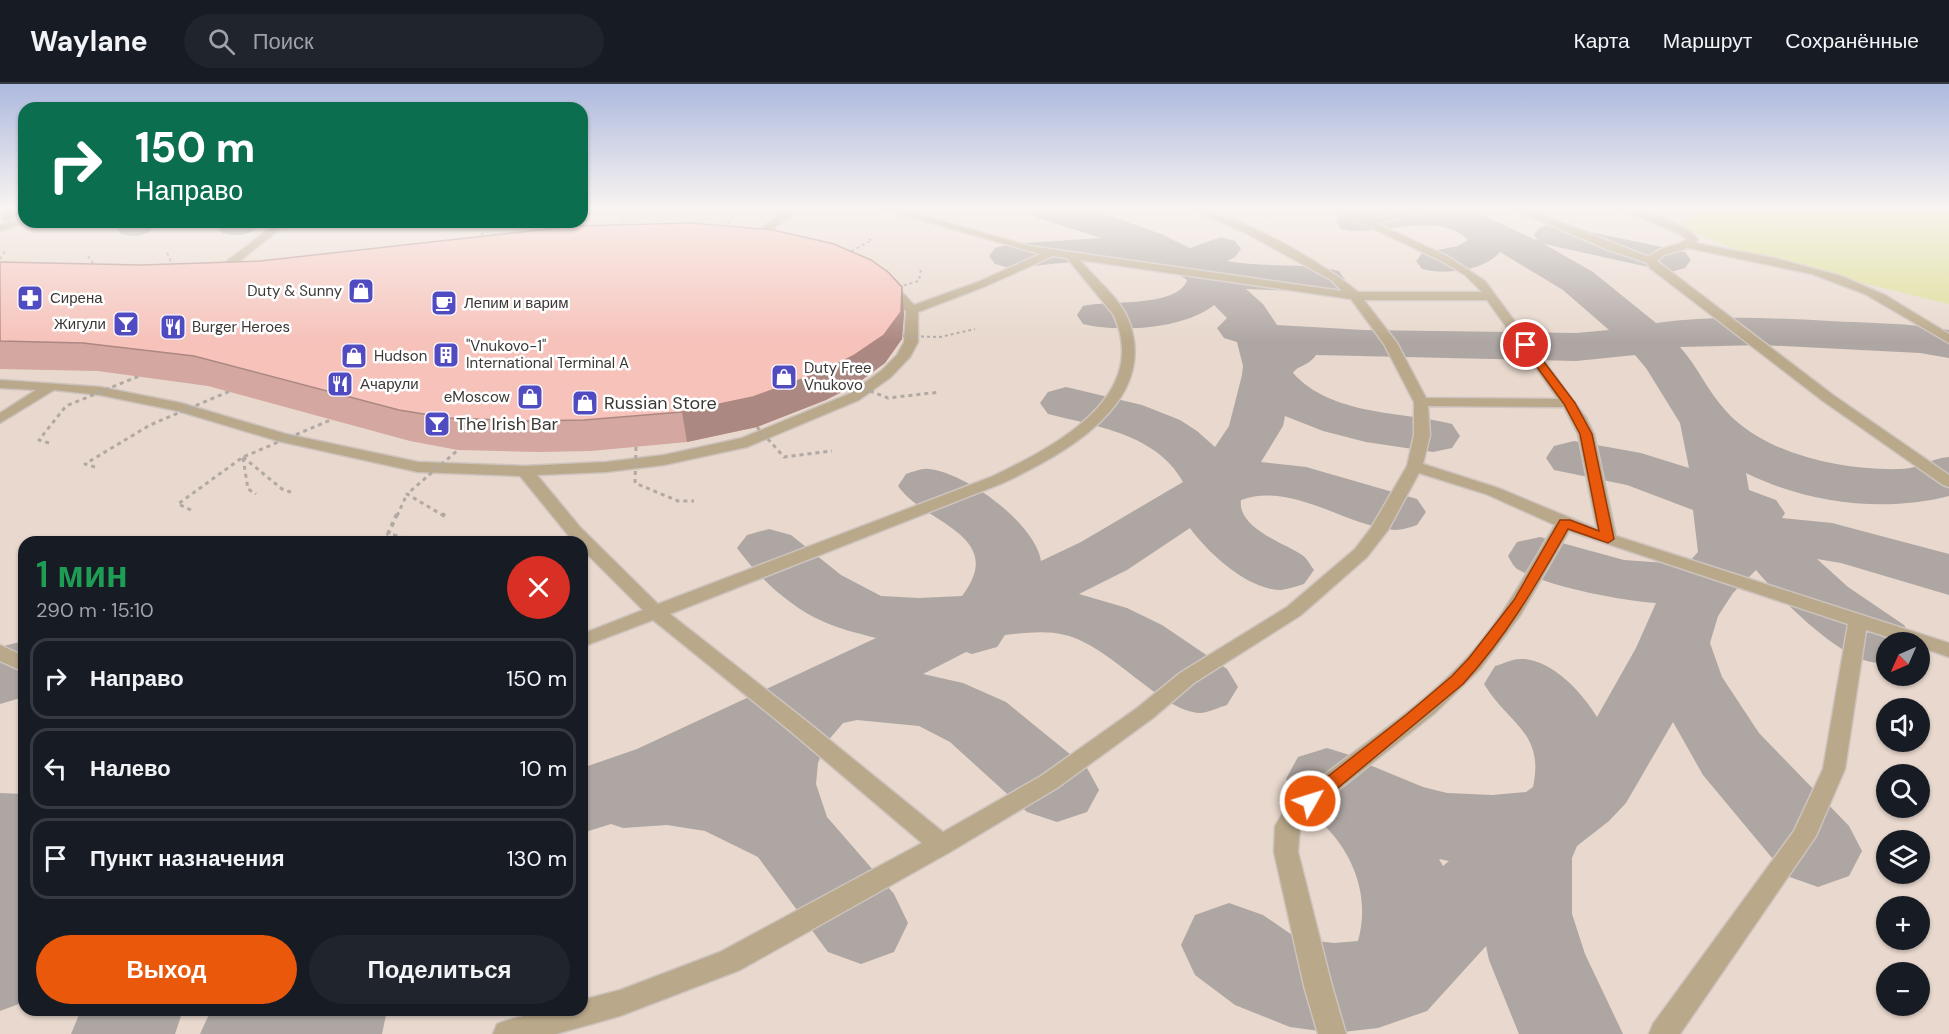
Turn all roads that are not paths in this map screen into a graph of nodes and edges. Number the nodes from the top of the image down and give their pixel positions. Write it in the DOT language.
graph roads {
  1 [pos="244,253"];
  2 [pos="1050,253"];
  3 [pos="1061,253"];
  4 [pos="1292,253"];
  5 [pos="1430,253"];
  6 [pos="1631,253"];
  7 [pos="1657,253"];
  8 [pos="1729,253"];
  9 [pos="1070,255"];
  10 [pos="1651,261"];
  11 [pos="876,280"];
  12 [pos="227,282"];
  13 [pos="1355,296"];
  14 [pos="1490,296"];
  15 [pos="912,310"];
  16 [pos="1949,339"];
  17 [pos="0,384"];
  18 [pos="51,386"];
  19 [pos="1421,402"];
  20 [pos="1569,403"];
  21 [pos="0,419"];
  22 [pos="1415,466"];
  23 [pos="525,471"];
  24 [pos="1949,482"];
  25 [pos="1565,523"];
  26 [pos="579,536"];
  27 [pos="1608,539"];
  28 [pos="588,545"];
  29 [pos="655,612"];
  30 [pos="1858,620"];
  31 [pos="588,639"];
  32 [pos="1949,650"];
  33 [pos="0,652"];
  34 [pos="18,662"];
  35 [pos="941,845"];
  36 [pos="588,1012"];
  37 [pos="573,1016"];
  38 [pos="507,1034"];
  39 [pos="1332,1034"];
  40 [pos="1663,1034"];
  1 -- 12 [label="lane"];
  2 -- 15 [label="lane"];
  3 -- 9 [label="lane"];
  4 -- 13 [label="lane"];
  5 -- 14 [label="lane"];
  6 -- 10 [label="lane"];
  7 -- 10 [label="lane"];
  8 -- 16 [label="lane"];
  9 -- 13 [label="lane"];
  9 -- 29 [label="lane"];
  10 -- 24 [label="lane"];
  11 -- 15 [label="lane"];
  13 -- 14 [label="lane"];
  13 -- 19 [label="lane"];
  14 -- 20 [label="lane"];
  15 -- 23 [label="lane"];
  17 -- 18 [label="lane"];
  18 -- 21 [label="lane"];
  18 -- 23 [label="lane"];
  19 -- 20 [label="lane"];
  19 -- 22 [label="lane"];
  20 -- 27 [label="lane"];
  22 -- 25 [label="lane"];
  22 -- 35 [label="lane"];
  23 -- 26 [label="lane"];
  25 -- 27 [label="lane"];
  25 -- 39 [label="lane"];
  27 -- 30 [label="lane"];
  28 -- 29 [label="lane"];
  29 -- 31 [label="lane"];
  29 -- 35 [label="lane"];
  30 -- 32 [label="lane"];
  30 -- 40 [label="lane"];
  33 -- 34 [label="lane"];
  35 -- 36 [label="lane"];
  37 -- 38 [label="lane"];
}
